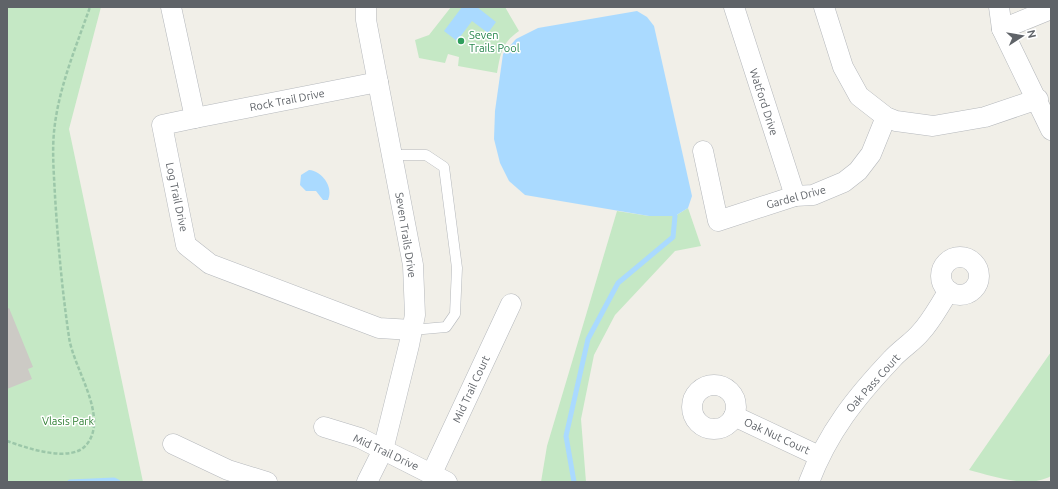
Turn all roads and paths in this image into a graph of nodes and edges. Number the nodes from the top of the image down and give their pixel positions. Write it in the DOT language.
graph roads {
  1 [pos="90,7"];
  2 [pos="171,7"];
  3 [pos="366,7"];
  4 [pos="734,7"];
  5 [pos="824,7"];
  6 [pos="999,7"];
  7 [pos="1051,9"];
  8 [pos="1002,29"];
  9 [pos="378,82"];
  10 [pos="1038,99"];
  11 [pos="886,117"];
  12 [pos="195,118"];
  13 [pos="1051,130"];
  14 [pos="703,151"];
  15 [pos="392,155"];
  16 [pos="795,196"];
  17 [pos="949,291"];
  18 [pos="511,304"];
  19 [pos="412,330"];
  20 [pos="734,416"];
  21 [pos="324,427"];
  22 [pos="7,441"];
  23 [pos="173,444"];
  24 [pos="383,450"];
  25 [pos="819,456"];
  26 [pos="439,478"];
  27 [pos="267,482"];
  28 [pos="367,482"];
  29 [pos="809,482"];
  1 -- 22 [label="path"];
  2 -- 12 [label="street"];
  3 -- 9 [label="street, Seven Trails Drive"];
  4 -- 16 [label="street, Watford Drive"];
  5 -- 11 [label="street"];
  6 -- 8 [label="street"];
  7 -- 8 [label="street"];
  8 -- 10 [label="street"];
  9 -- 12 [label="street, Rock Trail Drive"];
  9 -- 15 [label="street, Seven Trails Drive"];
  10 -- 11 [label="street"];
  10 -- 13 [label="street"];
  11 -- 16 [label="street, Gardel Drive"];
  12 -- 19 [label="street, Log Trail Drive"];
  14 -- 16 [label="street, Gardel Drive"];
  15 -- 19 [label="street, Seven Trails Drive"];
  15 -- 19 [label="lane"];
  17 -- 25 [label="street, Oak Pass Court"];
  18 -- 26 [label="street, Mid Trail Court"];
  19 -- 24 [label="street, Seven Trails Drive"];
  20 -- 25 [label="street, Oak Nut Court"];
  21 -- 24 [label="street, Mid Trail Drive"];
  23 -- 27 [label="street"];
  24 -- 26 [label="street, Mid Trail Drive"];
  24 -- 28 [label="street, Seven Trails Drive"];
  25 -- 29 [label="street, Oak Pass Court"];
}
